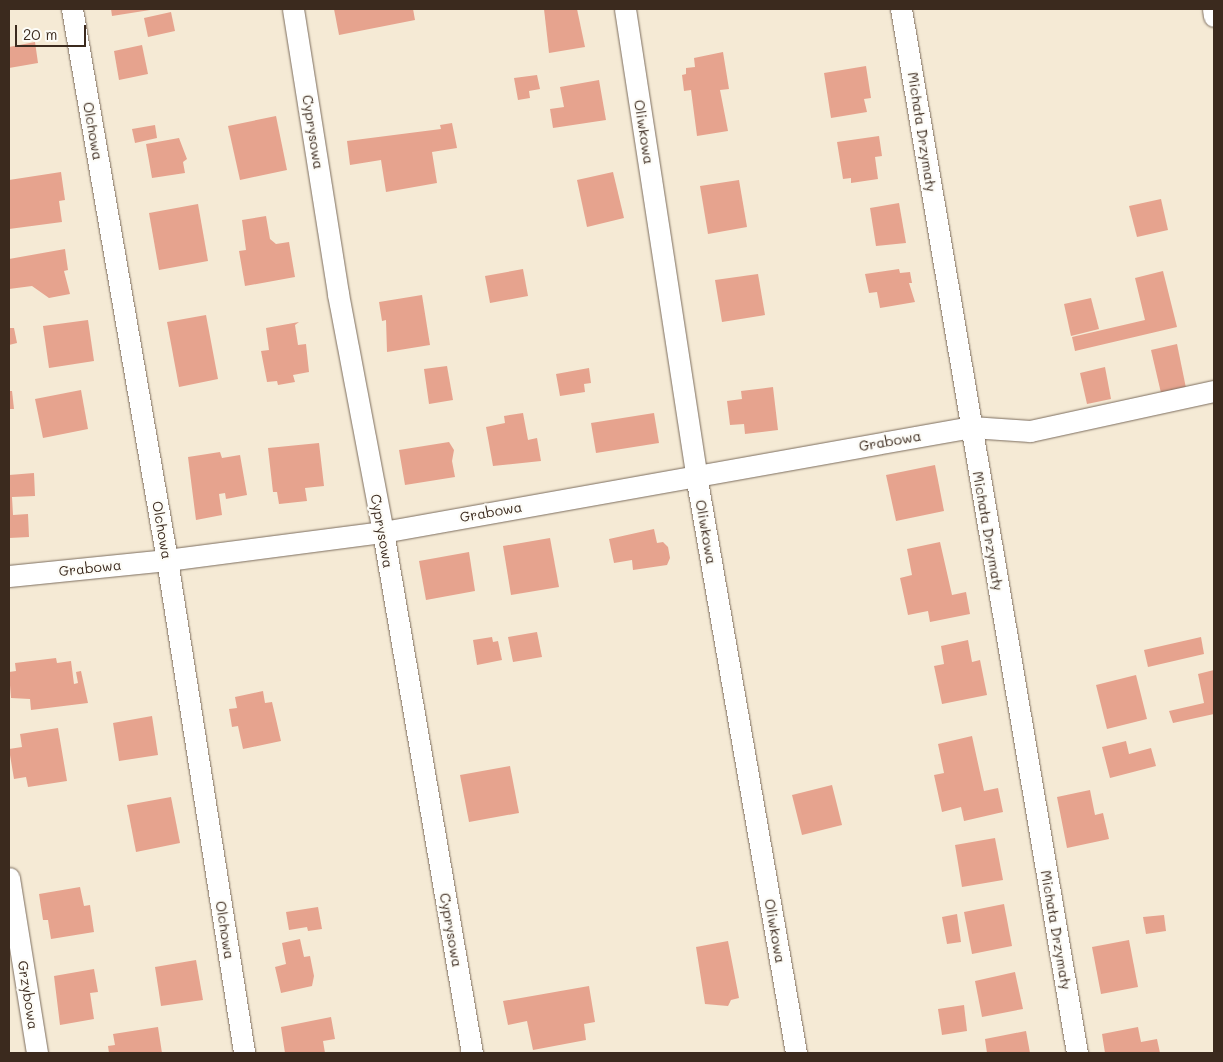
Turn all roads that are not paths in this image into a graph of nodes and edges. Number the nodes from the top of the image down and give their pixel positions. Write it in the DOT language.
graph roads {
  1 [pos="72,9"];
  2 [pos="293,9"];
  3 [pos="625,9"];
  4 [pos="901,9"];
  5 [pos="1213,9"];
  6 [pos="1214,16"];
  7 [pos="1214,391"];
  8 [pos="970,427"];
  9 [pos="696,475"];
  10 [pos="383,532"];
  11 [pos="167,560"];
  12 [pos="9,576"];
  13 [pos="9,878"];
  14 [pos="37,1053"];
  15 [pos="244,1053"];
  16 [pos="472,1053"];
  17 [pos="796,1053"];
  18 [pos="1077,1053"];
  1 -- 11 [label="street, Olchowa"];
  2 -- 10 [label="street, Cyprysowa"];
  3 -- 9 [label="street, Oliwkowa"];
  4 -- 8 [label="street, Michała Drzymały"];
  5 -- 6 [label="street"];
  7 -- 8 [label="street, Grabowa"];
  8 -- 9 [label="street, Grabowa"];
  8 -- 18 [label="street, Michała Drzymały"];
  9 -- 10 [label="street, Grabowa"];
  9 -- 17 [label="street, Oliwkowa"];
  10 -- 11 [label="street, Grabowa"];
  10 -- 16 [label="street, Cyprysowa"];
  11 -- 12 [label="street, Grabowa"];
  11 -- 15 [label="street, Olchowa"];
  13 -- 14 [label="street, Grzybowa"];
}
